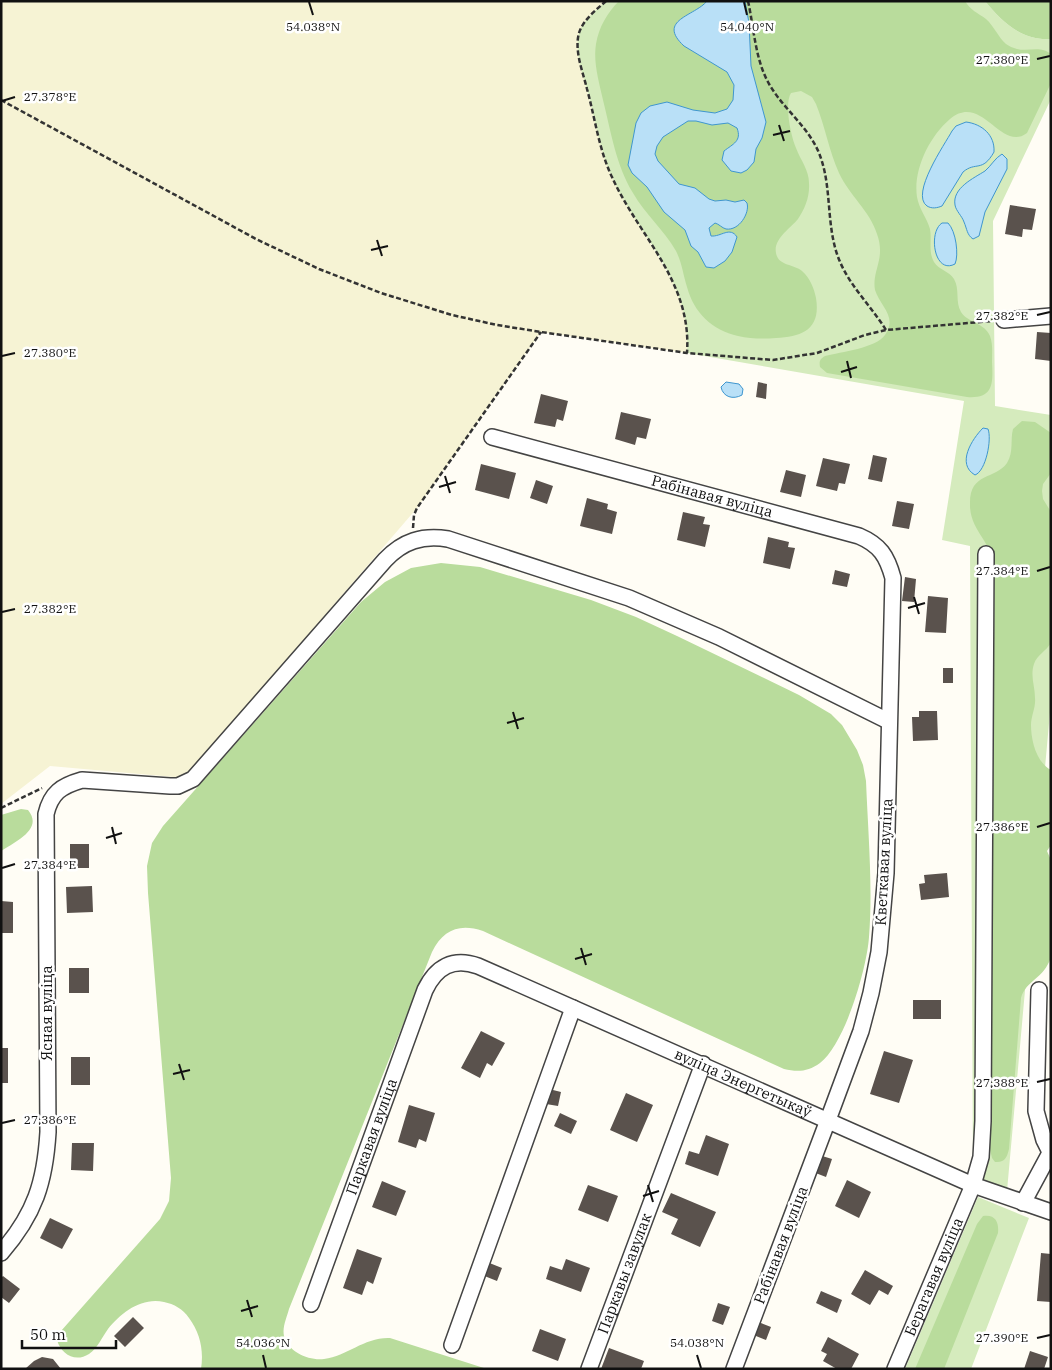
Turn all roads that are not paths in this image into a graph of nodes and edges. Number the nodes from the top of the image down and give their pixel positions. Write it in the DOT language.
graph roads {
  1 [pos="1051,316"];
  2 [pos="1004,320"];
  3 [pos="492,437"];
  4 [pos="986,554"];
  5 [pos="893,596"];
  6 [pos="888,721"];
  7 [pos="436,973"];
  8 [pos="1039,990"];
  9 [pos="573,1008"];
  10 [pos="703,1064"];
  11 [pos="828,1120"];
  12 [pos="1051,1152"];
  13 [pos="973,1185"];
  14 [pos="1023,1203"];
  15 [pos="1051,1212"];
  16 [pos="1,1252"];
  17 [pos="311,1304"];
  18 [pos="452,1345"];
  19 [pos="589,1369"];
  20 [pos="734,1369"];
  21 [pos="895,1369"];
  1 -- 2 [label="street"];
  3 -- 5 [label="street, Рабінавая вуліца"];
  4 -- 13 [label="street, Берагавая вуліца"];
  5 -- 6 [label="street, Кветкавая вуліца"];
  6 -- 11 [label="street, Кветкавая вуліца"];
  6 -- 16 [label="street, Ясная вуліца"];
  7 -- 9 [label="street, вуліца Энергетыкаў"];
  7 -- 17 [label="street, Паркавая вуліца"];
  8 -- 12 [label="street"];
  9 -- 10 [label="street, вуліца Энергетыкаў"];
  9 -- 18 [label="street"];
  10 -- 11 [label="street, вуліца Энергетыкаў"];
  10 -- 19 [label="street, Паркавы завулак"];
  11 -- 13 [label="street, вуліца Энергетыкаў"];
  11 -- 20 [label="street, Рабінавая вуліца"];
  12 -- 14 [label="street"];
  13 -- 14 [label="street, вуліца Энергетыкаў"];
  13 -- 21 [label="street, Берагавая вуліца"];
  14 -- 15 [label="street, вуліца Энергетыкаў"];
}
